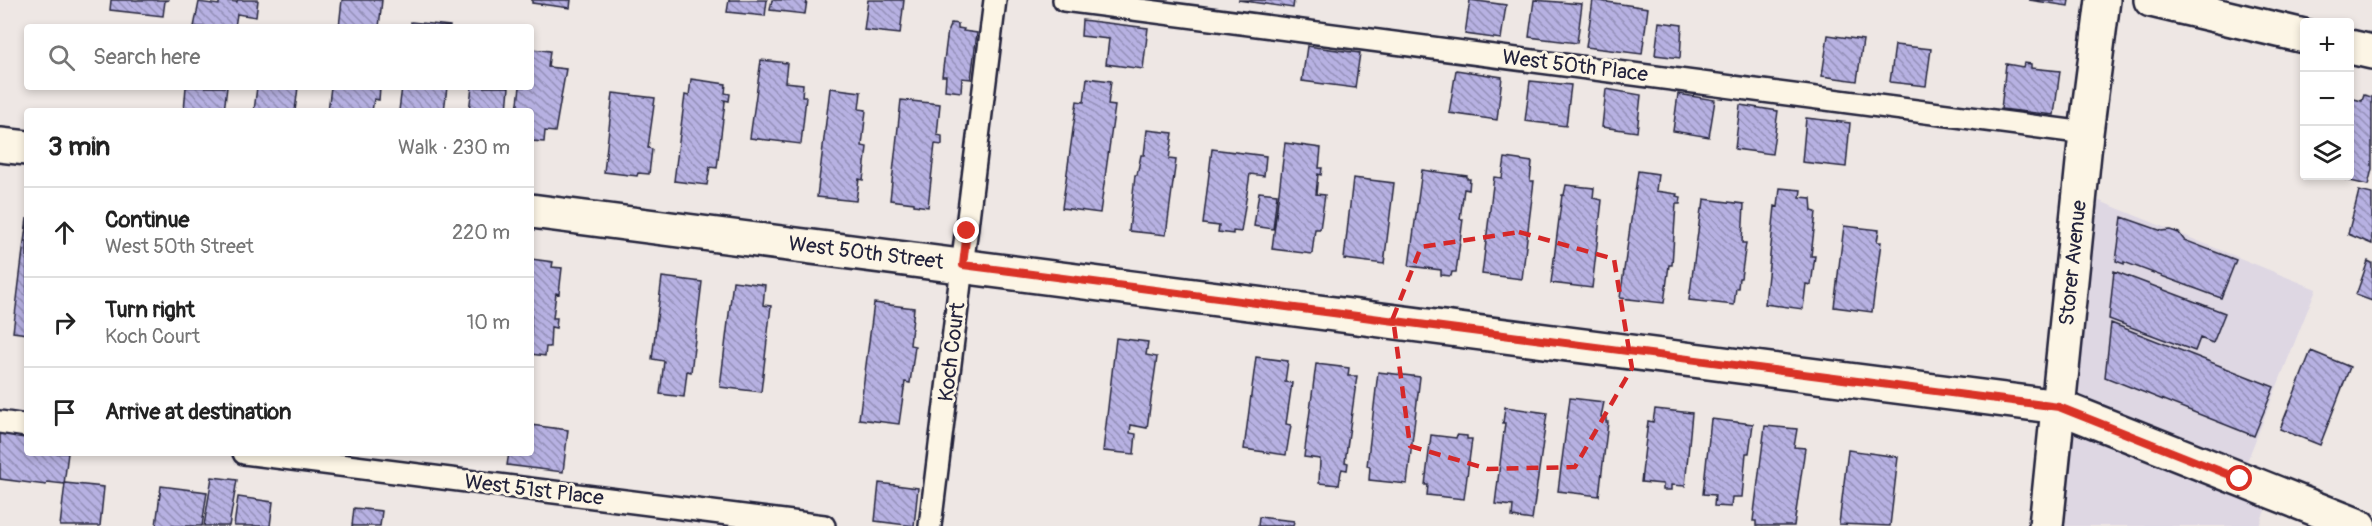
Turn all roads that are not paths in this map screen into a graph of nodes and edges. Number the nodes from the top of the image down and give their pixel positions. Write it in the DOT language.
graph roads {
  1 [pos="995,0"];
  2 [pos="1064,0"];
  3 [pos="2103,0"];
  4 [pos="2151,0"];
  5 [pos="2300,35"];
  6 [pos="2354,48"];
  7 [pos="2372,52"];
  8 [pos="2086,133"];
  9 [pos="0,145"];
  10 [pos="24,148"];
  11 [pos="534,211"];
  12 [pos="963,265"];
  13 [pos="2059,407"];
  14 [pos="0,422"];
  15 [pos="24,426"];
  16 [pos="268,456"];
  17 [pos="824,526"];
  18 [pos="930,526"];
  19 [pos="2046,526"];
  20 [pos="2358,526"];
  1 -- 12 [label="lane, Koch Court"];
  2 -- 8 [label="lane, West 50th Place"];
  3 -- 8 [label="street, Storer Avenue"];
  4 -- 5 [label="street"];
  6 -- 7 [label="street"];
  8 -- 13 [label="street, Storer Avenue"];
  9 -- 10 [label="street"];
  11 -- 12 [label="street, West 50th Street"];
  12 -- 13 [label="street, West 50th Street"];
  12 -- 18 [label="lane, Koch Court"];
  13 -- 19 [label="street, Storer Avenue"];
  13 -- 20 [label="street, West 50th Street"];
  14 -- 15 [label="lane"];
  16 -- 17 [label="lane, West 51st Place"];
}
